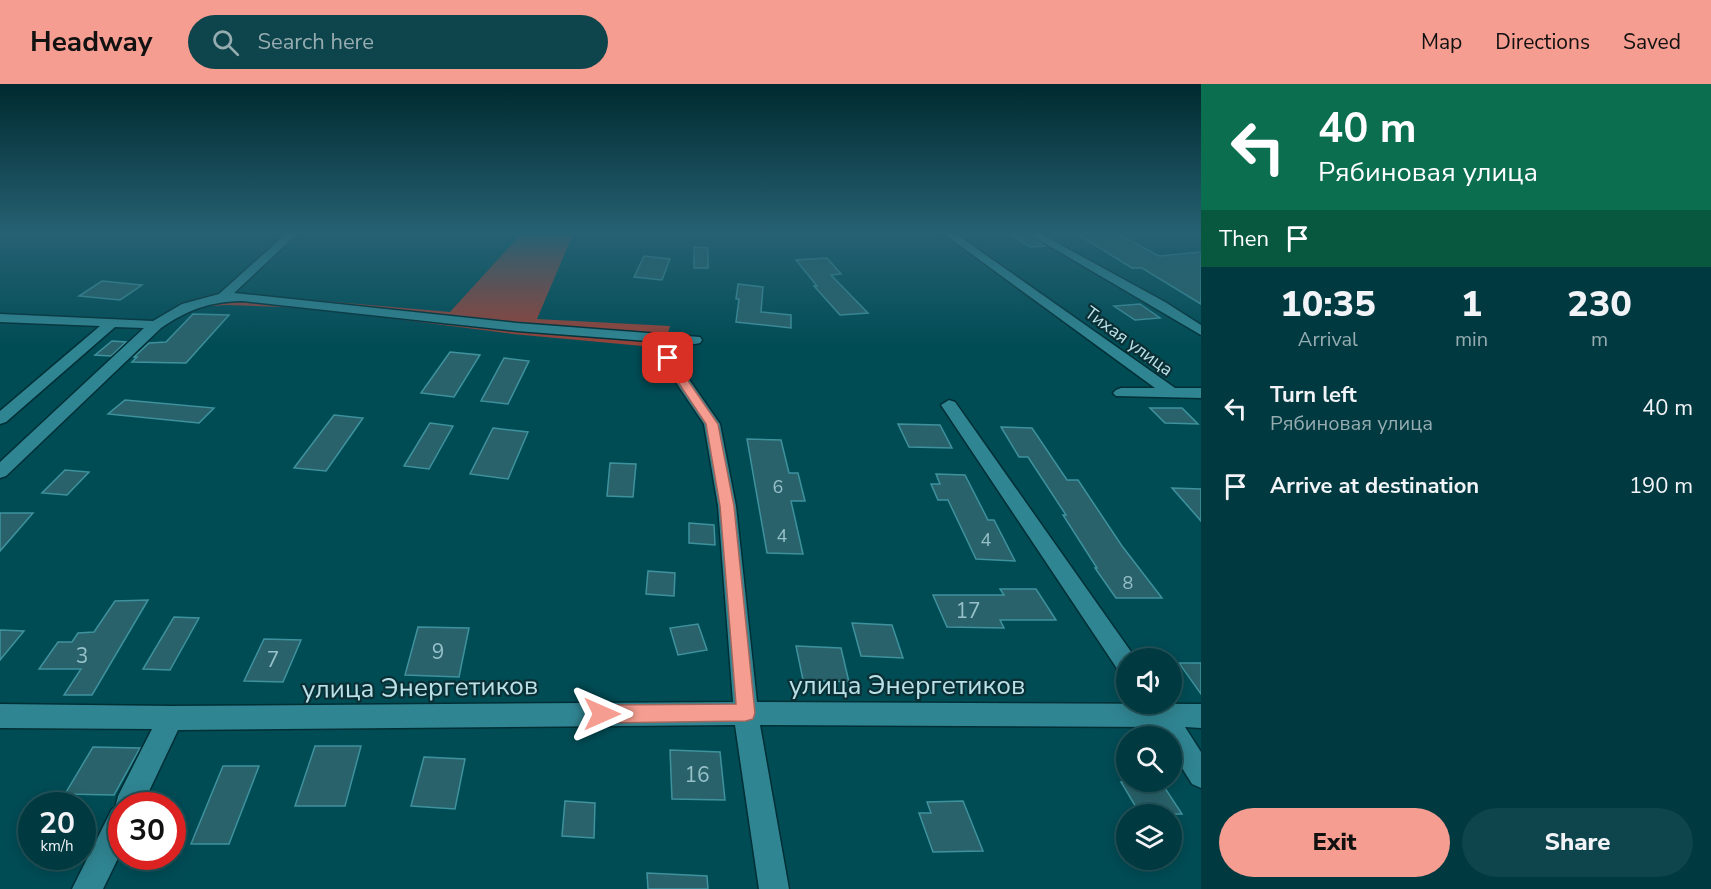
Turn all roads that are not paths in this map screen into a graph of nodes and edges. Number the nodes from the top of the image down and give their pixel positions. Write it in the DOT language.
graph roads {
  1 [pos="251,272"];
  2 [pos="1001,272"];
  3 [pos="1101,272"];
  4 [pos="224,296"];
  5 [pos="0,318"];
  6 [pos="112,323"];
  7 [pos="156,325"];
  8 [pos="1201,331"];
  9 [pos="654,339"];
  10 [pos="695,340"];
  11 [pos="1121,393"];
  12 [pos="1171,393"];
  13 [pos="1201,393"];
  14 [pos="949,405"];
  15 [pos="0,419"];
  16 [pos="0,472"];
  17 [pos="1116,648"];
  18 [pos="1116,710"];
  19 [pos="746,713"];
  20 [pos="1182,713"];
  21 [pos="1162,714"];
  22 [pos="0,716"];
  23 [pos="1201,716"];
  24 [pos="171,718"];
  25 [pos="1201,775"];
  26 [pos="135,792"];
  27 [pos="108,847"];
  28 [pos="87,889"];
  29 [pos="774,889"];
  1 -- 4 [label="street"];
  2 -- 12 [label="street, Тихая улица"];
  3 -- 8 [label="street"];
  4 -- 7 [label="street"];
  4 -- 9 [label="street"];
  5 -- 6 [label="street"];
  6 -- 7 [label="street"];
  6 -- 15 [label="street"];
  7 -- 16 [label="street"];
  9 -- 10 [label="street"];
  9 -- 19 [label="street"];
  11 -- 12 [label="street"];
  12 -- 13 [label="street"];
  14 -- 17 [label="street"];
  18 -- 19 [label="street, улица Энергетиков"];
  19 -- 24 [label="street, улица Энергетиков"];
  19 -- 29 [label="street"];
  20 -- 23 [label="street, улица Энергетиков"];
  21 -- 25 [label="street"];
  22 -- 24 [label="street, улица Энергетиков"];
  24 -- 26 [label="street"];
  27 -- 28 [label="street"];
}
